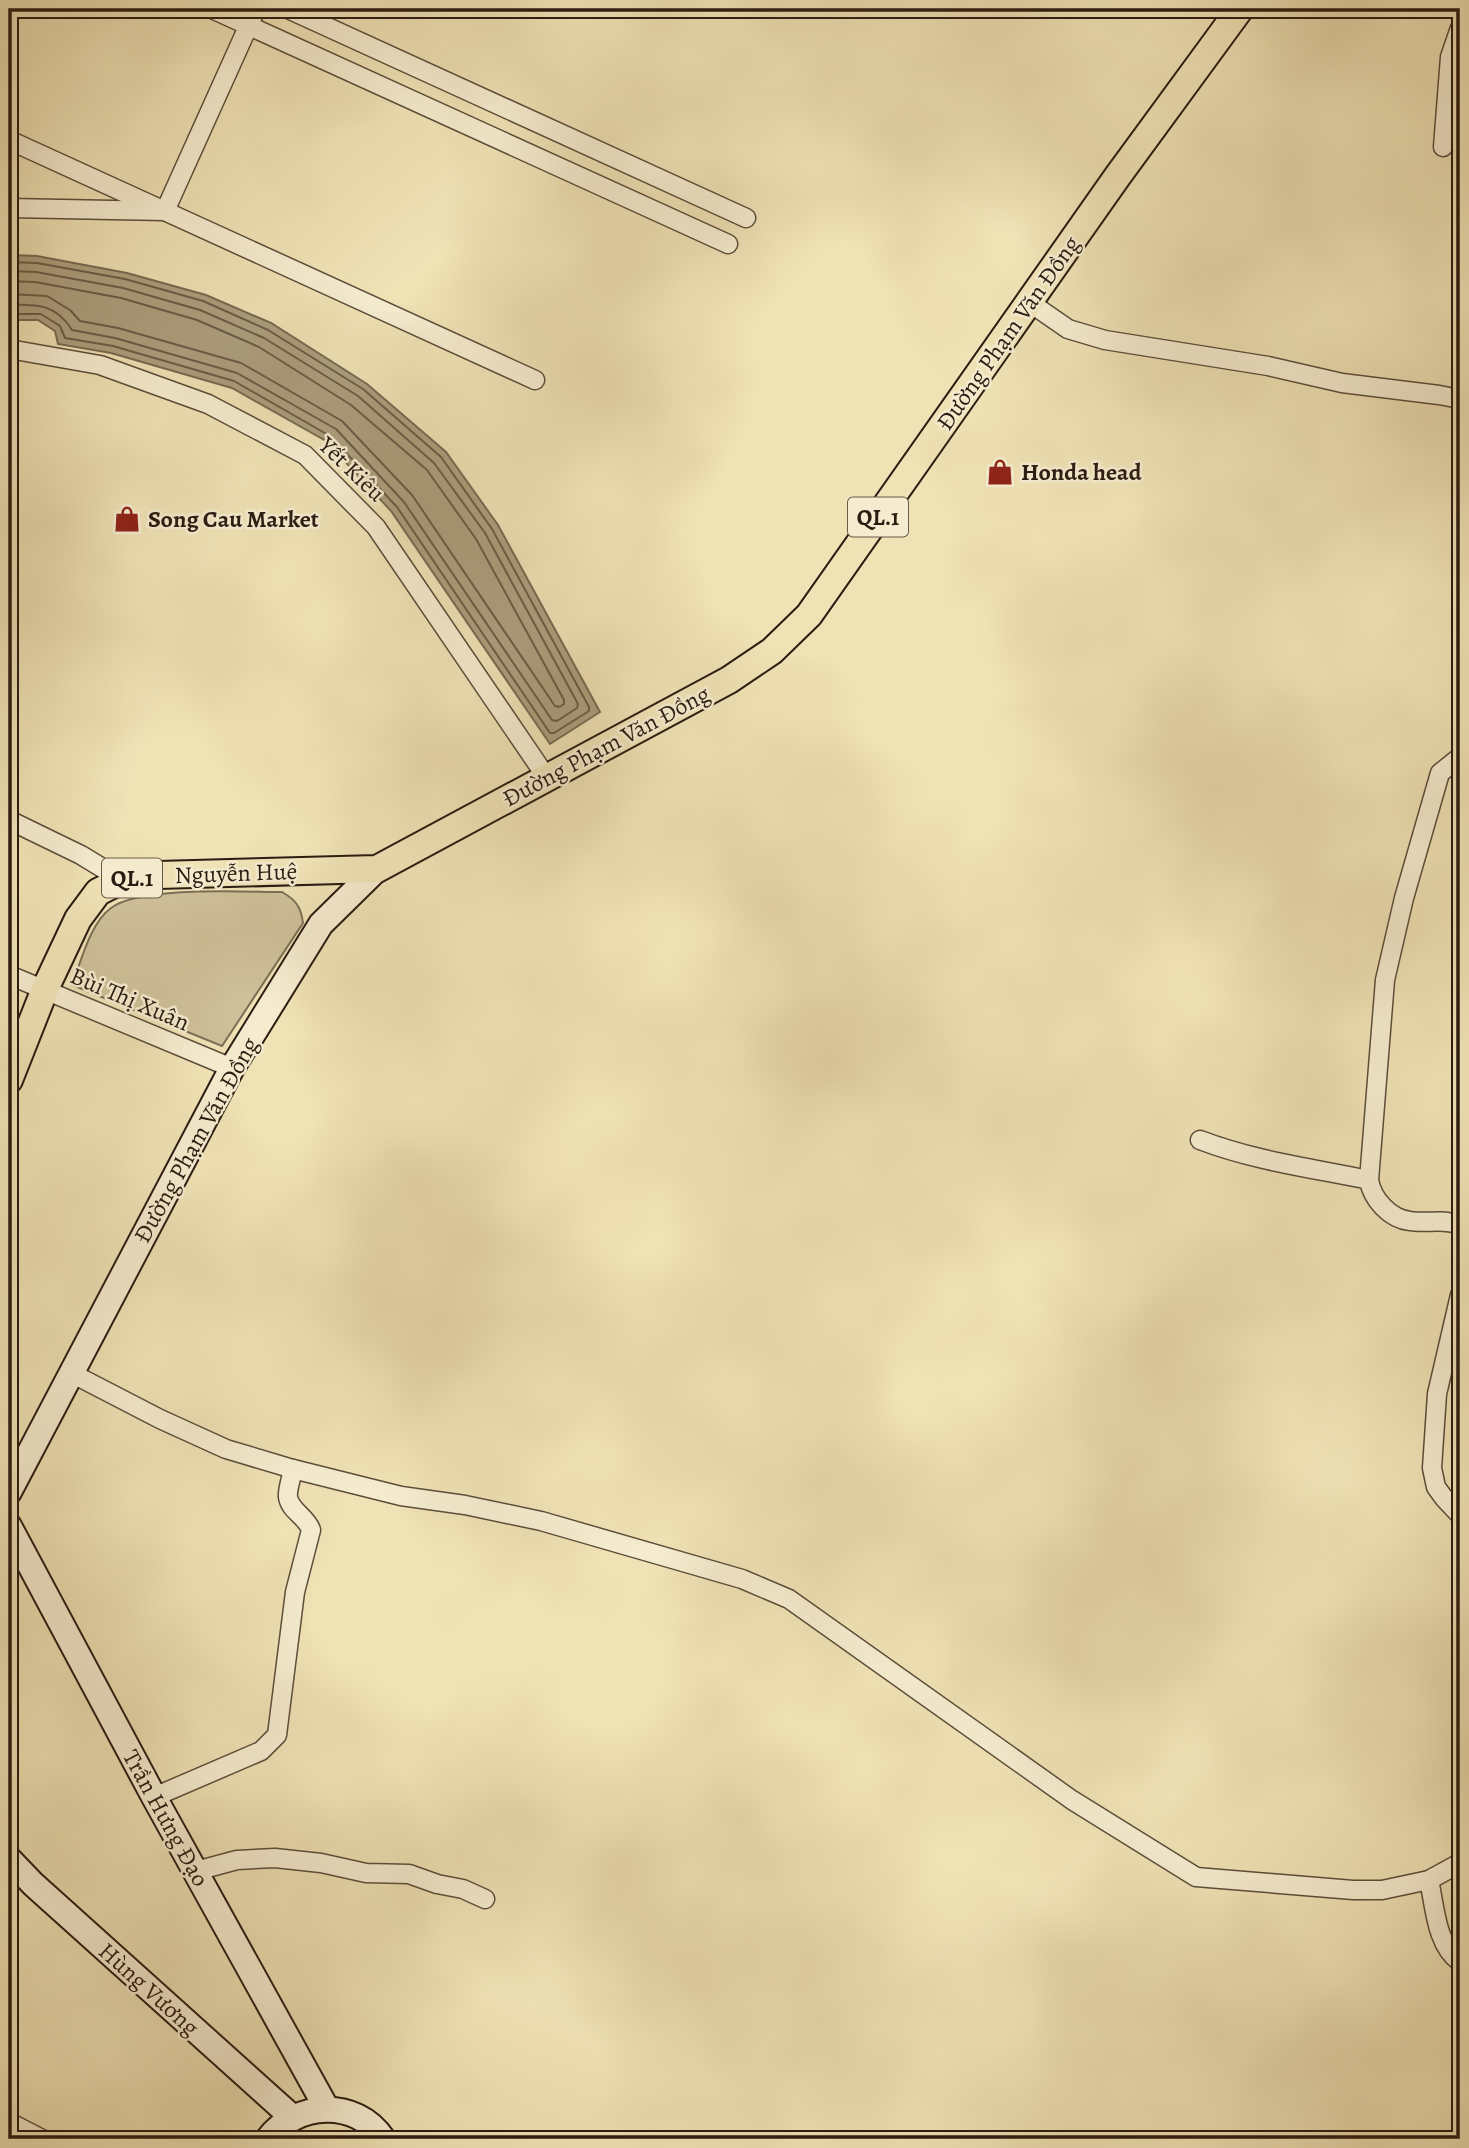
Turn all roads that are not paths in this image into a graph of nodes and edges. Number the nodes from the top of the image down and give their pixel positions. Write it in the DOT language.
graph roads {
  1 [pos="212,9"];
  2 [pos="288,9"];
  3 [pos="1240,9"];
  4 [pos="252,17"];
  5 [pos="1460,28"];
  6 [pos="9,140"];
  7 [pos="1443,147"];
  8 [pos="9,208"];
  9 [pos="164,211"];
  10 [pos="746,218"];
  11 [pos="729,244"];
  12 [pos="1029,302"];
  13 [pos="9,349"];
  14 [pos="535,380"];
  15 [pos="1460,399"];
  16 [pos="1460,757"];
  17 [pos="547,778"];
  18 [pos="9,820"];
  19 [pos="377,869"];
  20 [pos="122,880"];
  21 [pos="9,975"];
  22 [pos="46,989"];
  23 [pos="232,1068"];
  24 [pos="9,1080"];
  25 [pos="1199,1140"];
  26 [pos="1369,1180"];
  27 [pos="1460,1225"];
  28 [pos="1460,1295"];
  29 [pos="71,1373"];
  30 [pos="293,1469"];
  31 [pos="9,1492"];
  32 [pos="1460,1515"];
  33 [pos="9,1526"];
  34 [pos="154,1797"];
  35 [pos="9,1859"];
  36 [pos="1460,1863"];
  37 [pos="196,1871"];
  38 [pos="1429,1880"];
  39 [pos="485,1899"];
  40 [pos="1460,1962"];
  41 [pos="327,2109"];
  42 [pos="292,2118"];
  43 [pos="9,2122"];
  44 [pos="42,2139"];
  45 [pos="268,2139"];
  46 [pos="383,2139"];
  1 -- 4 [label="street"];
  2 -- 10 [label="street"];
  3 -- 12 [label="main road, Đường Phạm Văn Đồng / QL.1"];
  4 -- 9 [label="street"];
  4 -- 11 [label="street"];
  5 -- 7 [label="street"];
  6 -- 9 [label="street"];
  8 -- 9 [label="street"];
  9 -- 14 [label="street"];
  12 -- 15 [label="street"];
  12 -- 17 [label="main road, Đường Phạm Văn Đồng / QL.1"];
  13 -- 17 [label="street, Yết Kiêu"];
  16 -- 26 [label="street"];
  17 -- 19 [label="main road, Đường Phạm Văn Đồng / QL.1"];
  18 -- 20 [label="street"];
  19 -- 20 [label="main road, Nguyễn Huệ / QL.1"];
  19 -- 23 [label="street, Đường Phạm Văn Đồng"];
  20 -- 22 [label="main road, Nguyễn Huệ / QL.1"];
  21 -- 22 [label="street, Bùi Thị Xuân"];
  22 -- 23 [label="street, Bùi Thị Xuân"];
  22 -- 24 [label="main road, Nguyễn Huệ / QL.1"];
  23 -- 29 [label="street, Đường Phạm Văn Đồng"];
  25 -- 26 [label="street"];
  26 -- 27 [label="street"];
  28 -- 32 [label="street"];
  29 -- 30 [label="street"];
  29 -- 31 [label="street, Đường Phạm Văn Đồng"];
  30 -- 34 [label="street"];
  30 -- 38 [label="street"];
  33 -- 34 [label="street, Trần Hưng Đạo"];
  34 -- 37 [label="street, Trần Hưng Đạo"];
  35 -- 42 [label="street, Hùng Vương"];
  36 -- 38 [label="street"];
  37 -- 39 [label="street"];
  37 -- 41 [label="street, Trần Hưng Đạo"];
  38 -- 40 [label="street"];
  41 -- 42 [label="street"];
  41 -- 46 [label="street"];
  42 -- 45 [label="street"];
  43 -- 44 [label="street"];
}
